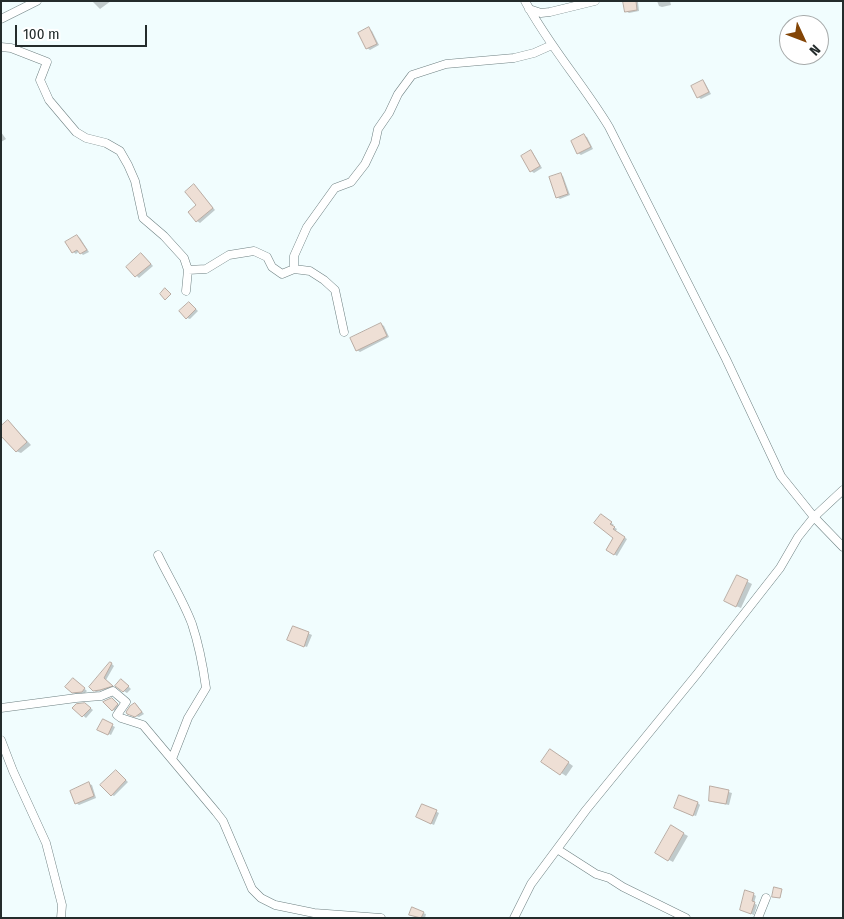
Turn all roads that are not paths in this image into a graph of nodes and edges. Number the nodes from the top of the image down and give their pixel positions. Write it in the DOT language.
graph roads {
  1 [pos="37,1"];
  2 [pos="525,1"];
  3 [pos="595,1"];
  4 [pos="529,9"];
  5 [pos="1,19"];
  6 [pos="552,45"];
  7 [pos="1,47"];
  8 [pos="294,269"];
  9 [pos="188,270"];
  10 [pos="186,291"];
  11 [pos="344,332"];
  12 [pos="843,490"];
  13 [pos="814,517"];
  14 [pos="843,547"];
  15 [pos="158,555"];
  16 [pos="1,708"];
  17 [pos="1,740"];
  18 [pos="172,758"];
  19 [pos="557,849"];
  20 [pos="766,898"];
  21 [pos="61,918"];
  22 [pos="380,918"];
  23 [pos="514,918"];
  24 [pos="686,918"];
  25 [pos="758,918"];
  1 -- 5 [label="street"];
  2 -- 4 [label="street"];
  3 -- 4 [label="street"];
  4 -- 6 [label="street"];
  6 -- 8 [label="street"];
  6 -- 13 [label="street"];
  7 -- 9 [label="street"];
  8 -- 9 [label="street"];
  8 -- 11 [label="street"];
  9 -- 10 [label="street"];
  12 -- 13 [label="street"];
  13 -- 14 [label="street"];
  13 -- 19 [label="street"];
  15 -- 18 [label="street"];
  16 -- 18 [label="street"];
  17 -- 21 [label="street"];
  18 -- 22 [label="street"];
  19 -- 23 [label="street"];
  19 -- 24 [label="street"];
  20 -- 25 [label="street"];
}
